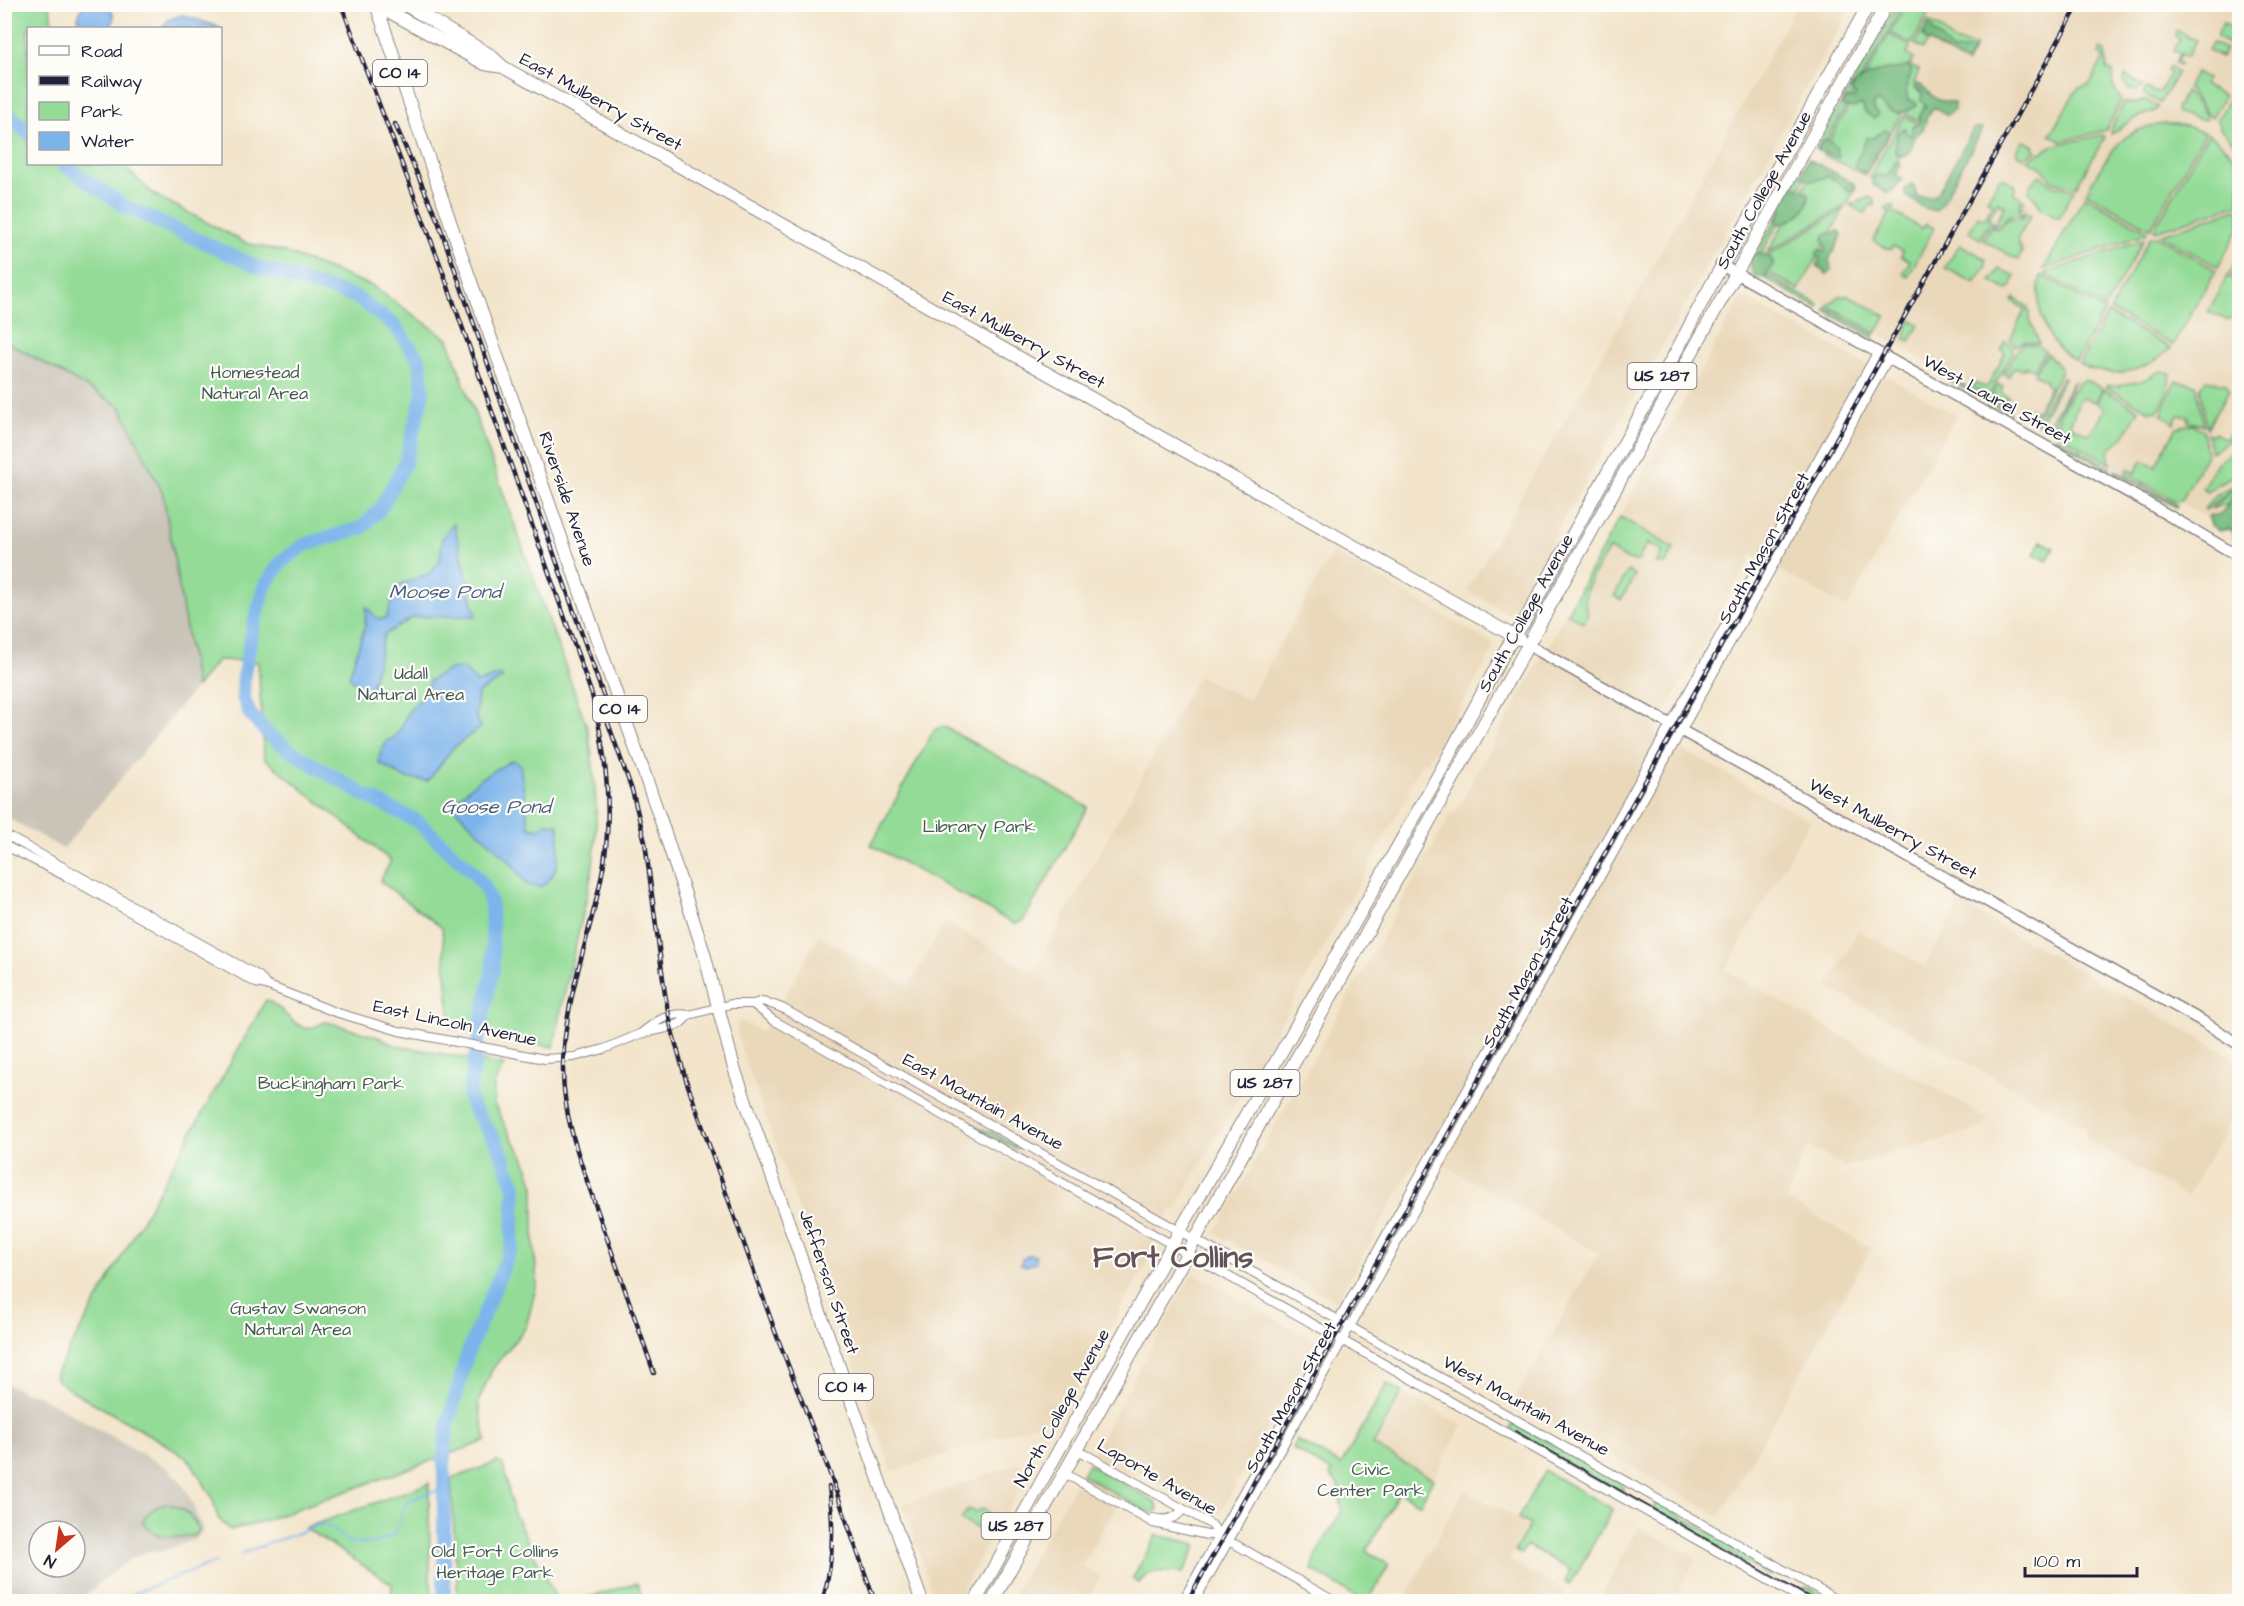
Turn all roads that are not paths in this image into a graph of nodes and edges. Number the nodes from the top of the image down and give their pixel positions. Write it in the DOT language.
graph roads {
  1 [pos="404,4"];
  2 [pos="1869,4"];
  3 [pos="1886,4"];
  4 [pos="376,5"];
  5 [pos="502,68"];
  6 [pos="1806,117"];
  7 [pos="1808,149"];
  8 [pos="1721,266"];
  9 [pos="1737,274"];
  10 [pos="1877,353"];
  11 [pos="1888,359"];
  12 [pos="1637,421"];
  13 [pos="1600,486"];
  14 [pos="1614,494"];
  15 [pos="1581,550"];
  16 [pos="2240,557"];
  17 [pos="1514,636"];
  18 [pos="1528,645"];
  19 [pos="1676,727"];
  20 [pos="4,834"];
  21 [pos="4,845"];
  22 [pos="266,985"];
  23 [pos="753,1004"];
  24 [pos="718,1008"];
  25 [pos="2240,1045"];
  26 [pos="1180,1231"];
  27 [pos="1195,1240"];
  28 [pos="1172,1245"];
  29 [pos="1188,1253"];
  30 [pos="1339,1320"];
  31 [pos="1349,1326"];
  32 [pos="1331,1335"];
  33 [pos="1342,1341"];
  34 [pos="1078,1450"];
  35 [pos="1064,1473"];
  36 [pos="1120,1505"];
  37 [pos="1183,1509"];
  38 [pos="1219,1535"];
  39 [pos="1229,1540"];
  40 [pos="920,1600"];
  41 [pos="975,1602"];
  42 [pos="992,1602"];
  43 [pos="1182,1602"];
  44 [pos="1194,1602"];
  45 [pos="1336,1602"];
  46 [pos="1807,1602"];
  47 [pos="1841,1602"];
  1 -- 5 [label="highway, East Mulberry Street"];
  2 -- 6 [label="highway, South College Avenue / US 287"];
  3 -- 7 [label="highway, South College Avenue / US 287"];
  4 -- 5 [label="highway, East Mulberry Street"];
  4 -- 24 [label="highway, Riverside Avenue / CO 14"];
  5 -- 17 [label="highway, East Mulberry Street"];
  6 -- 7 [label="highway"];
  6 -- 8 [label="highway, South College Avenue / US 287"];
  7 -- 9 [label="highway, South College Avenue / US 287"];
  8 -- 9 [label="main road, West Laurel Street"];
  8 -- 12 [label="highway, South College Avenue / US 287"];
  9 -- 10 [label="main road, West Laurel Street"];
  9 -- 14 [label="highway, South College Avenue / US 287"];
  10 -- 11 [label="main road, West Laurel Street"];
  10 -- 19 [label="street, South Mason Street"];
  11 -- 16 [label="main road, West Laurel Street"];
  11 -- 19 [label="street, South Mason Street"];
  12 -- 13 [label="highway, South College Avenue / US 287"];
  12 -- 14 [label="highway"];
  13 -- 15 [label="highway"];
  13 -- 17 [label="highway, South College Avenue / US 287"];
  14 -- 15 [label="highway, South College Avenue / US 287"];
  15 -- 18 [label="highway, South College Avenue / US 287"];
  17 -- 18 [label="highway, East Mulberry Street"];
  17 -- 26 [label="highway, South College Avenue / US 287"];
  18 -- 19 [label="main road, West Mulberry Street"];
  18 -- 27 [label="highway, South College Avenue / US 287"];
  19 -- 25 [label="main road, West Mulberry Street"];
  19 -- 30 [label="street, South Mason Street"];
  19 -- 31 [label="street, South Mason Street"];
  20 -- 22 [label="street, East Lincoln Avenue"];
  21 -- 22 [label="street, East Lincoln Avenue"];
  22 -- 24 [label="street, East Lincoln Avenue"];
  23 -- 24 [label="street, East Mountain Avenue"];
  23 -- 26 [label="street, East Mountain Avenue"];
  23 -- 28 [label="street, East Mountain Avenue"];
  24 -- 40 [label="highway, Jefferson Street / CO 14"];
  26 -- 27 [label="street, East Mountain Avenue"];
  26 -- 28 [label="highway, North College Avenue / US 287"];
  27 -- 29 [label="highway, North College Avenue / US 287"];
  27 -- 30 [label="street, West Mountain Avenue"];
  28 -- 29 [label="street, East Mountain Avenue"];
  28 -- 41 [label="highway, North College Avenue / US 287"];
  29 -- 32 [label="street, West Mountain Avenue"];
  29 -- 34 [label="highway, North College Avenue / US 287"];
  30 -- 31 [label="street, West Mountain Avenue"];
  30 -- 32 [label="street, South Mason Street"];
  31 -- 33 [label="street, South Mason Street"];
  31 -- 47 [label="street, West Mountain Avenue"];
  32 -- 33 [label="street, West Mountain Avenue"];
  32 -- 38 [label="street, South Mason Street"];
  33 -- 39 [label="street, South Mason Street"];
  33 -- 46 [label="street, West Mountain Avenue"];
  34 -- 35 [label="highway, North College Avenue / US 287"];
  34 -- 37 [label="street, Laporte Avenue"];
  35 -- 36 [label="street, Laporte Avenue"];
  35 -- 42 [label="highway, North College Avenue / US 287"];
  36 -- 37 [label="street"];
  36 -- 38 [label="street, Laporte Avenue"];
  37 -- 38 [label="street, Laporte Avenue"];
  38 -- 39 [label="street, Laporte Avenue"];
  38 -- 43 [label="street, South Mason Street"];
  39 -- 44 [label="street, South Mason Street"];
  39 -- 45 [label="street, Laporte Avenue"];
}
